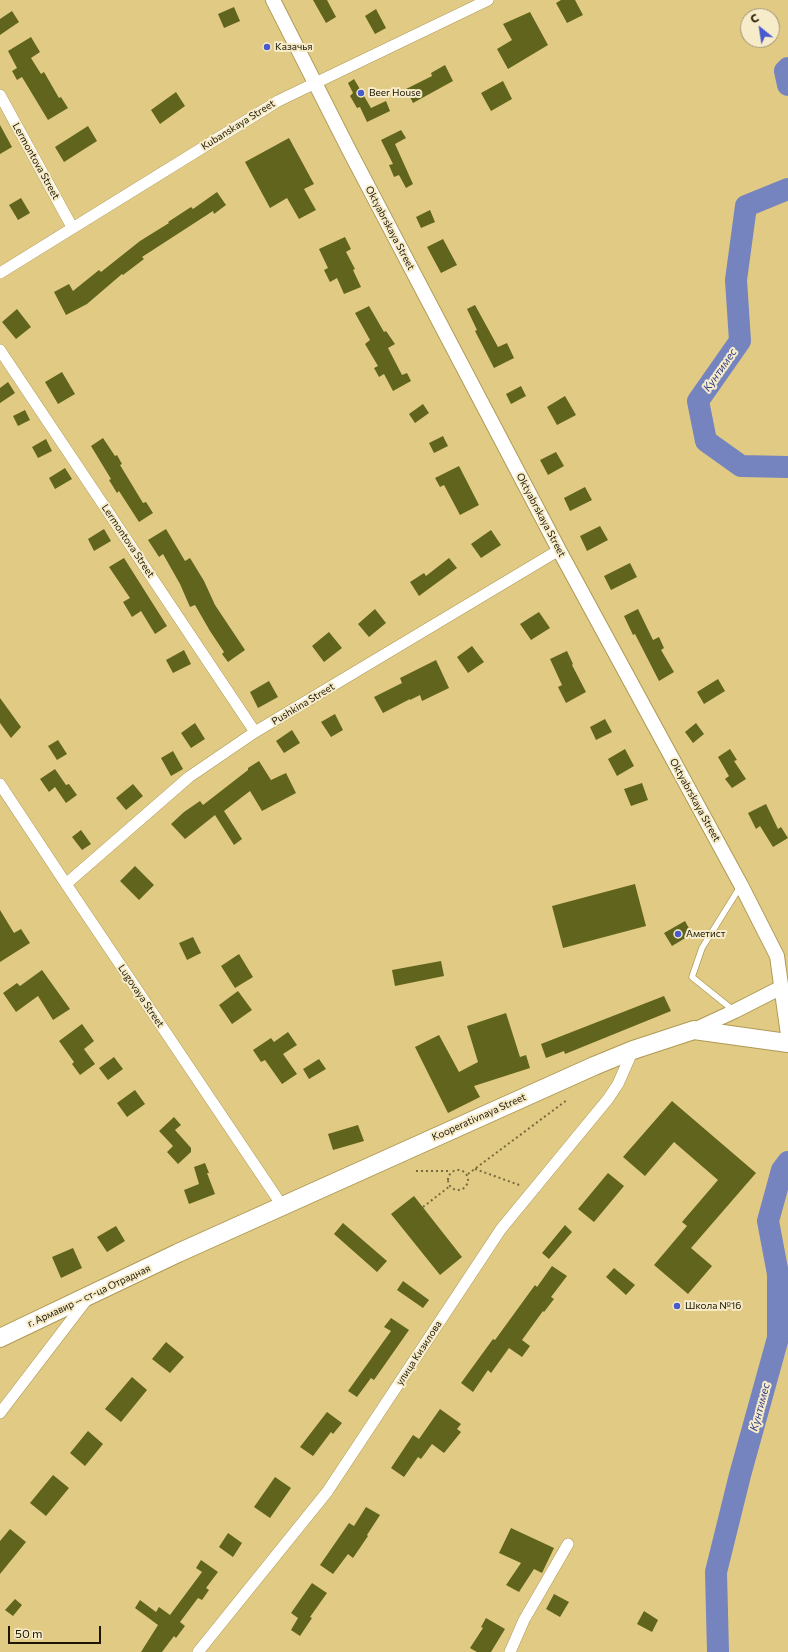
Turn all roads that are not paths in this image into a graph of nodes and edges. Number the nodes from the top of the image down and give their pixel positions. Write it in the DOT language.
graph roads {
  1 [pos="274,0"];
  2 [pos="488,0"];
  3 [pos="316,84"];
  4 [pos="0,95"];
  5 [pos="72,227"];
  6 [pos="0,273"];
  7 [pos="0,350"];
  8 [pos="559,550"];
  9 [pos="255,732"];
  10 [pos="0,784"];
  11 [pos="66,884"];
  12 [pos="741,885"];
  13 [pos="782,986"];
  14 [pos="735,1011"];
  15 [pos="694,1030"];
  16 [pos="788,1035"];
  17 [pos="788,1044"];
  18 [pos="633,1050"];
  19 [pos="283,1207"];
  20 [pos="178,1253"];
  21 [pos="90,1295"];
  22 [pos="0,1338"];
  23 [pos="0,1413"];
  24 [pos="568,1544"];
  25 [pos="198,1652"];
  26 [pos="510,1652"];
  1 -- 3 [label="street, Oktyabrskaya Street"];
  2 -- 3 [label="street, Kubanskaya Street"];
  3 -- 5 [label="street, Kubanskaya Street"];
  3 -- 8 [label="street, Oktyabrskaya Street"];
  4 -- 5 [label="street, Lermontova Street"];
  5 -- 6 [label="street, Kubanskaya Street"];
  7 -- 9 [label="street, Lermontova Street"];
  8 -- 9 [label="street, Pushkina Street"];
  8 -- 12 [label="street, Oktyabrskaya Street"];
  9 -- 11 [label="street, Pushkina Street"];
  10 -- 11 [label="street, Lugovaya Street"];
  11 -- 19 [label="street, Lugovaya Street"];
  12 -- 13 [label="street, Oktyabrskaya Street"];
  12 -- 14 [label="lane"];
  13 -- 14 [label="street, Kooperativnaya Street"];
  13 -- 16 [label="street, Oktyabrskaya Street"];
  14 -- 15 [label="street, Kooperativnaya Street"];
  15 -- 17 [label="main road"];
  15 -- 18 [label="main road, Kooperativnaya Street"];
  18 -- 19 [label="main road, Kooperativnaya Street"];
  18 -- 25 [label="street, улица Кизилова"];
  19 -- 20 [label="main road, Kooperativnaya Street"];
  20 -- 21 [label="main road, г. Армавир — ст-ца Отрадная"];
  21 -- 22 [label="main road, г. Армавир — ст-ца Отрадная"];
  21 -- 23 [label="street"];
  24 -- 26 [label="street"];
}
